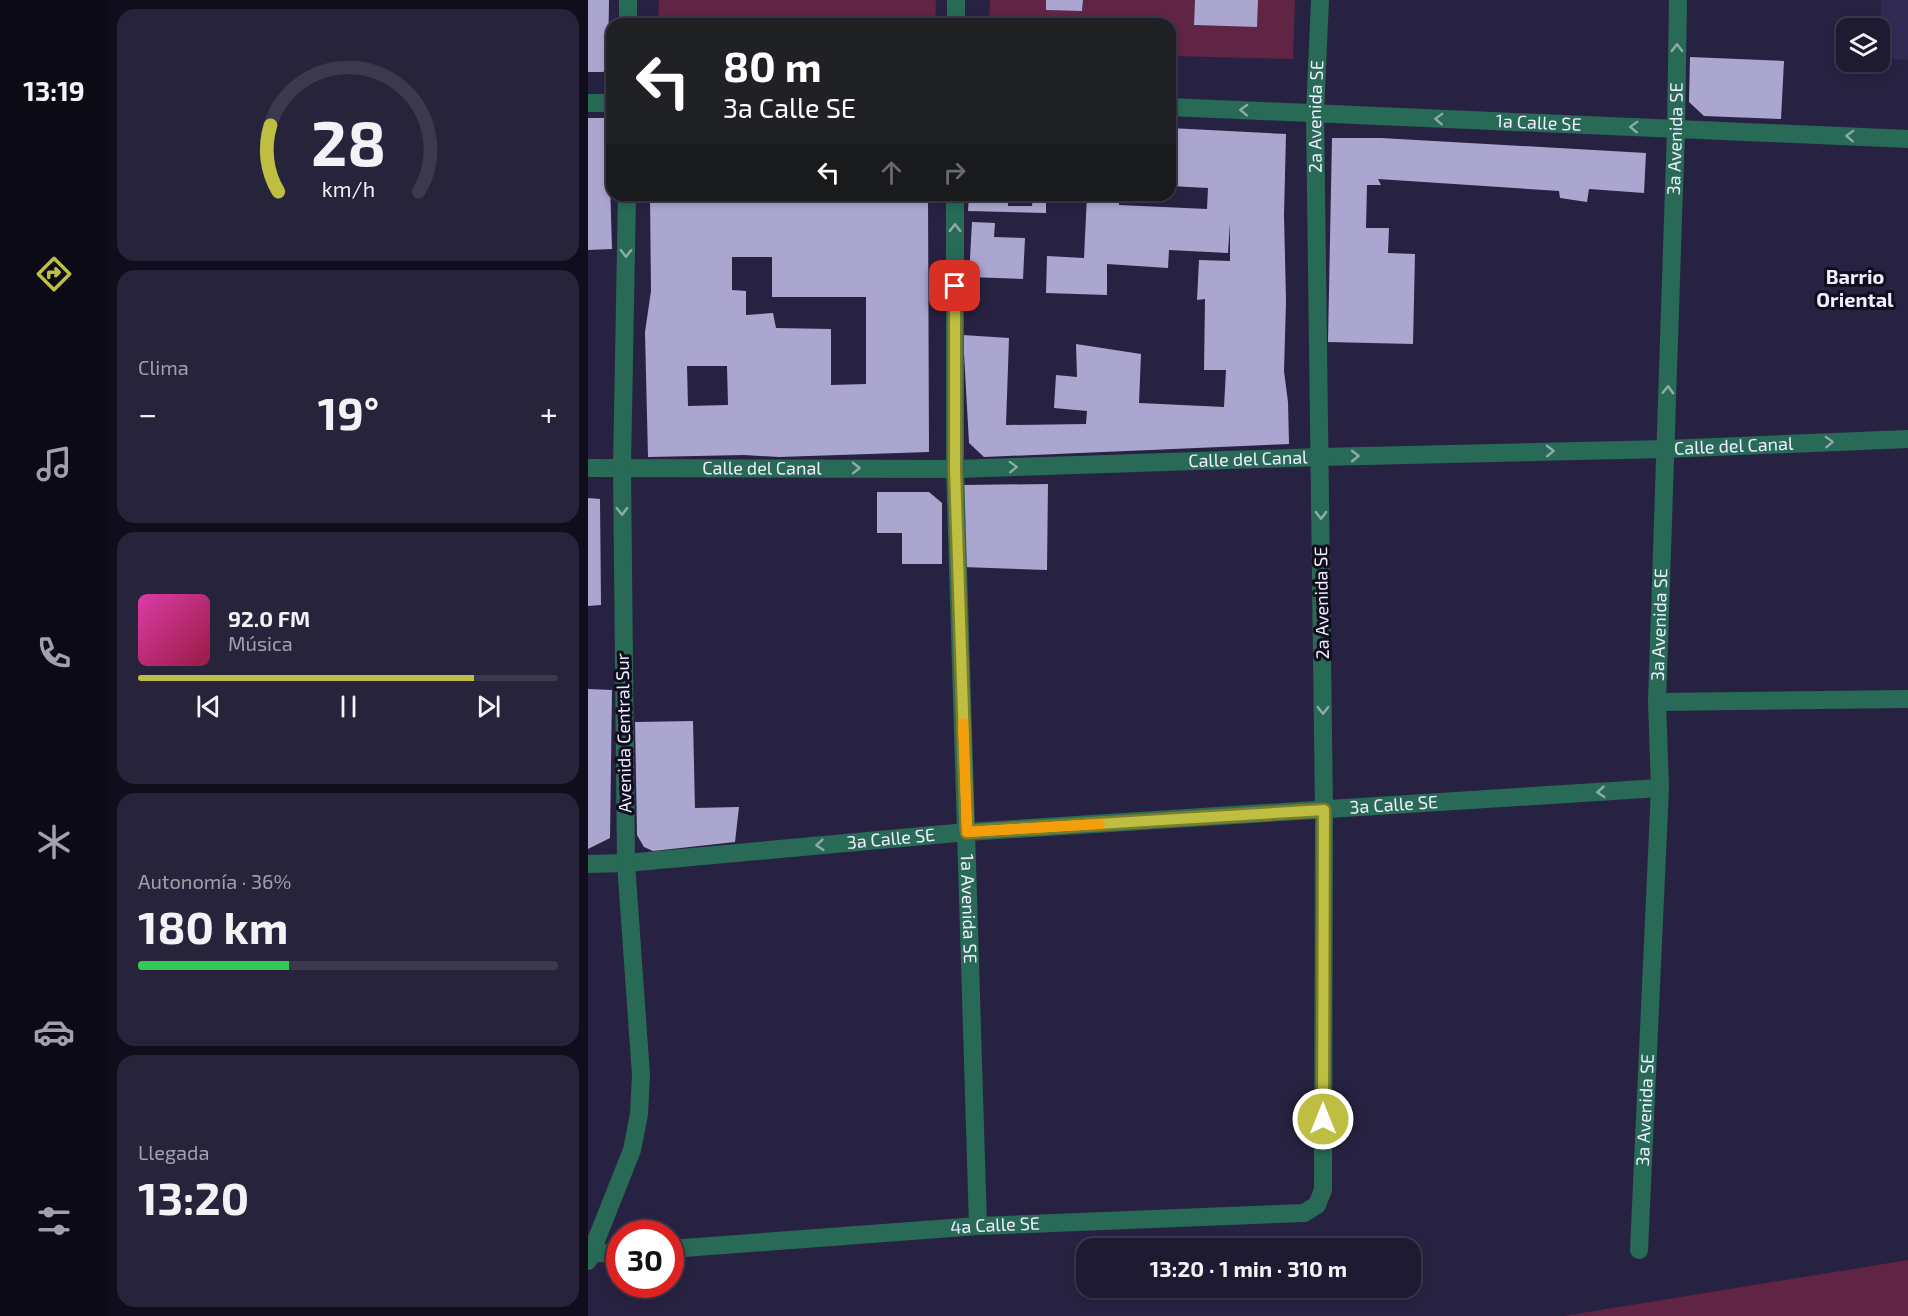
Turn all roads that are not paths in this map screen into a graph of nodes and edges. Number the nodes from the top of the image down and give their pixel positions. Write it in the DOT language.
graph roads {
  1 [pos="628,0"];
  2 [pos="956,0"];
  3 [pos="1320,0"];
  4 [pos="1678,0"];
  5 [pos="628,18"];
  6 [pos="956,18"];
  7 [pos="588,103"];
  8 [pos="606,103"];
  9 [pos="1176,107"];
  10 [pos="1315,113"];
  11 [pos="1676,129"];
  12 [pos="1908,139"];
  13 [pos="627,201"];
  14 [pos="955,201"];
  15 [pos="1908,439"];
  16 [pos="1666,449"];
  17 [pos="1321,457"];
  18 [pos="622,467"];
  19 [pos="588,468"];
  20 [pos="955,469"];
  21 [pos="1908,699"];
  22 [pos="1657,702"];
  23 [pos="1659,788"];
  24 [pos="1324,810"];
  25 [pos="967,832"];
  26 [pos="626,863"];
  27 [pos="588,864"];
  28 [pos="1317,1205"];
  29 [pos="978,1226"];
  30 [pos="684,1248"];
  31 [pos="1639,1250"];
  32 [pos="606,1254"];
  33 [pos="589,1257"];
  1 -- 5 [label="street"];
  2 -- 6 [label="street"];
  3 -- 10 [label="street, 2a Avenida SE"];
  11 -- 4 [label="street, 3a Avenida SE, one-way"];
  7 -- 8 [label="street"];
  10 -- 9 [label="street, 1a Calle SE, one-way"];
  11 -- 10 [label="street, 1a Calle SE, one-way"];
  10 -- 17 [label="street, 2a Avenida SE"];
  12 -- 11 [label="street, 1a Calle SE, one-way"];
  16 -- 11 [label="street, 3a Avenida SE, one-way"];
  13 -- 18 [label="street, Avenida Central Sur, one-way"];
  20 -- 14 [label="street, 1a Avenida SE, one-way"];
  16 -- 15 [label="street, Calle del Canal, one-way"];
  17 -- 16 [label="street, Calle del Canal, one-way"];
  16 -- 22 [label="street, 3a Avenida SE"];
  20 -- 17 [label="street, Calle del Canal, one-way"];
  17 -- 24 [label="street, 2a Avenida SE, one-way"];
  18 -- 19 [label="street, Calle del Canal"];
  18 -- 20 [label="street, Calle del Canal, one-way"];
  18 -- 26 [label="street, Avenida Central Sur, one-way"];
  20 -- 25 [label="street, 1a Avenida SE"];
  21 -- 22 [label="street"];
  22 -- 23 [label="street, 3a Avenida SE"];
  23 -- 24 [label="street, 3a Calle SE, one-way"];
  23 -- 31 [label="street, 3a Avenida SE"];
  24 -- 25 [label="street, 3a Calle SE"];
  24 -- 28 [label="street, 2a Avenida SE"];
  25 -- 26 [label="street, 3a Calle SE, one-way"];
  25 -- 29 [label="street, 1a Avenida SE"];
  26 -- 27 [label="street, 3a Calle SE"];
  26 -- 33 [label="street, Avenida Central Sur"];
  28 -- 29 [label="street, 4a Calle SE"];
  29 -- 30 [label="street, 4a Calle SE"];
  32 -- 33 [label="street"];
}
